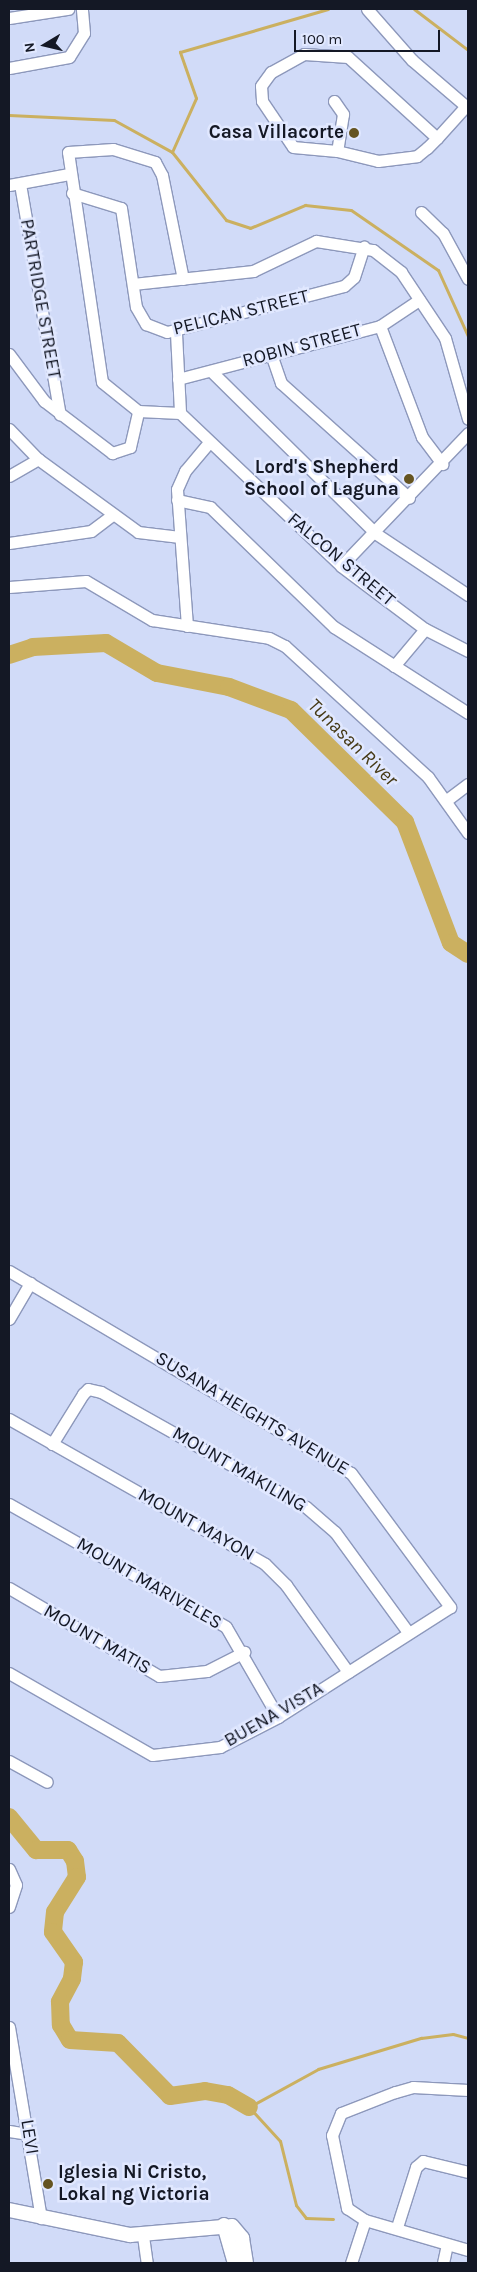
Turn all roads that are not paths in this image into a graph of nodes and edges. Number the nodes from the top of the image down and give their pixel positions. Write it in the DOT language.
graph roads {
  1 [pos="68,9"];
  2 [pos="82,9"];
  3 [pos="368,9"];
  4 [pos="9,18"];
  5 [pos="9,68"];
  6 [pos="334,101"];
  7 [pos="467,108"];
  8 [pos="436,138"];
  9 [pos="337,151"];
  10 [pos="69,174"];
  11 [pos="14,185"];
  12 [pos="72,193"];
  13 [pos="421,212"];
  14 [pos="364,247"];
  15 [pos="183,279"];
  16 [pos="468,279"];
  17 [pos="133,284"];
  18 [pos="419,300"];
  19 [pos="380,326"];
  20 [pos="176,333"];
  21 [pos="9,354"];
  22 [pos="271,354"];
  23 [pos="211,371"];
  24 [pos="178,379"];
  25 [pos="138,412"];
  26 [pos="180,414"];
  27 [pos="60,415"];
  28 [pos="468,420"];
  29 [pos="9,429"];
  30 [pos="468,432"];
  31 [pos="209,442"];
  32 [pos="38,459"];
  33 [pos="442,464"];
  34 [pos="9,476"];
  35 [pos="409,498"];
  36 [pos="177,500"];
  37 [pos="112,515"];
  38 [pos="375,533"];
  39 [pos="180,536"];
  40 [pos="9,543"];
  41 [pos="341,566"];
  42 [pos="9,587"];
  43 [pos="468,595"];
  44 [pos="187,626"];
  45 [pos="424,629"];
  46 [pos="468,651"];
  47 [pos="394,666"];
  48 [pos="468,713"];
  49 [pos="468,784"];
  50 [pos="448,799"];
  51 [pos="468,833"];
  52 [pos="9,1271"];
  53 [pos="30,1283"];
  54 [pos="9,1319"];
  55 [pos="9,1419"];
  56 [pos="52,1444"];
  57 [pos="9,1504"];
  58 [pos="9,1588"];
  59 [pos="450,1607"];
  60 [pos="408,1632"];
  61 [pos="244,1652"];
  62 [pos="348,1672"];
  63 [pos="9,1673"];
  64 [pos="278,1717"];
  65 [pos="9,1761"];
  66 [pos="47,1782"];
  67 [pos="9,1869"];
  68 [pos="9,1906"];
  69 [pos="9,2027"];
  70 [pos="468,2090"];
  71 [pos="9,2131"];
  72 [pos="29,2134"];
  73 [pos="468,2172"];
  74 [pos="9,2210"];
  75 [pos="41,2218"];
  76 [pos="365,2220"];
  77 [pos="224,2225"];
  78 [pos="397,2227"];
  79 [pos="143,2236"];
  80 [pos="447,2244"];
  81 [pos="468,2250"];
  82 [pos="147,2263"];
  83 [pos="234,2263"];
  84 [pos="246,2263"];
  85 [pos="351,2263"];
  86 [pos="443,2263"];
  1 -- 4 [label="street"];
  2 -- 5 [label="street"];
  3 -- 7 [label="street"];
  6 -- 9 [label="street"];
  7 -- 8 [label="street"];
  8 -- 9 [label="street"];
  8 -- 9 [label="street"];
  10 -- 11 [label="street"];
  10 -- 12 [label="street"];
  10 -- 15 [label="street"];
  11 -- 27 [label="street, PARTRIDGE STREET"];
  12 -- 17 [label="street, PELICAN STREET"];
  12 -- 25 [label="street"];
  13 -- 16 [label="street"];
  14 -- 15 [label="street"];
  14 -- 18 [label="street"];
  14 -- 20 [label="street, PELICAN STREET"];
  15 -- 17 [label="street"];
  17 -- 20 [label="street, PELICAN STREET"];
  18 -- 19 [label="street, ROBIN STREET"];
  18 -- 28 [label="street"];
  19 -- 22 [label="street, ROBIN STREET"];
  19 -- 33 [label="street"];
  20 -- 24 [label="street"];
  21 -- 27 [label="street"];
  22 -- 23 [label="street, ROBIN STREET"];
  22 -- 35 [label="street"];
  23 -- 24 [label="street, ROBIN STREET"];
  23 -- 38 [label="street"];
  24 -- 26 [label="street"];
  25 -- 26 [label="street"];
  25 -- 27 [label="street"];
  26 -- 31 [label="street, FALCON STREET"];
  29 -- 32 [label="street"];
  30 -- 33 [label="street"];
  31 -- 36 [label="street"];
  31 -- 41 [label="street, FALCON STREET"];
  32 -- 34 [label="street"];
  32 -- 37 [label="street"];
  33 -- 35 [label="street"];
  35 -- 38 [label="street"];
  36 -- 39 [label="street"];
  36 -- 47 [label="street"];
  37 -- 39 [label="street"];
  37 -- 40 [label="street"];
  38 -- 41 [label="street"];
  38 -- 43 [label="street"];
  39 -- 44 [label="street"];
  41 -- 45 [label="street, FALCON STREET"];
  42 -- 44 [label="street"];
  44 -- 50 [label="street"];
  45 -- 46 [label="street, FALCON STREET"];
  45 -- 47 [label="street"];
  47 -- 48 [label="street"];
  49 -- 50 [label="street"];
  50 -- 51 [label="street"];
  52 -- 53 [label="street, SUSANA HEIGHTS AVENUE"];
  53 -- 54 [label="street"];
  53 -- 59 [label="street, SUSANA HEIGHTS AVENUE"];
  55 -- 56 [label="street, MOUNT MAYON"];
  56 -- 60 [label="street, MOUNT MAKILING"];
  56 -- 62 [label="street, MOUNT MAYON"];
  57 -- 61 [label="street, MOUNT MARIVELES"];
  58 -- 61 [label="street, MOUNT MATIS"];
  59 -- 60 [label="street, BUENA VISTA"];
  60 -- 62 [label="street, BUENA VISTA"];
  61 -- 64 [label="street, MOUNT MARIVELES"];
  62 -- 64 [label="street, BUENA VISTA"];
  63 -- 64 [label="street, BUENA VISTA"];
  65 -- 66 [label="street"];
  67 -- 68 [label="street"];
  69 -- 72 [label="street, LEVI"];
  70 -- 76 [label="street"];
  71 -- 72 [label="street"];
  72 -- 75 [label="street, LEVI"];
  73 -- 78 [label="street"];
  74 -- 75 [label="street"];
  75 -- 79 [label="street"];
  76 -- 78 [label="street"];
  76 -- 85 [label="street"];
  77 -- 79 [label="street"];
  77 -- 83 [label="street"];
  77 -- 84 [label="street"];
  78 -- 80 [label="street"];
  79 -- 82 [label="street"];
  80 -- 81 [label="street"];
  80 -- 86 [label="street"];
}
